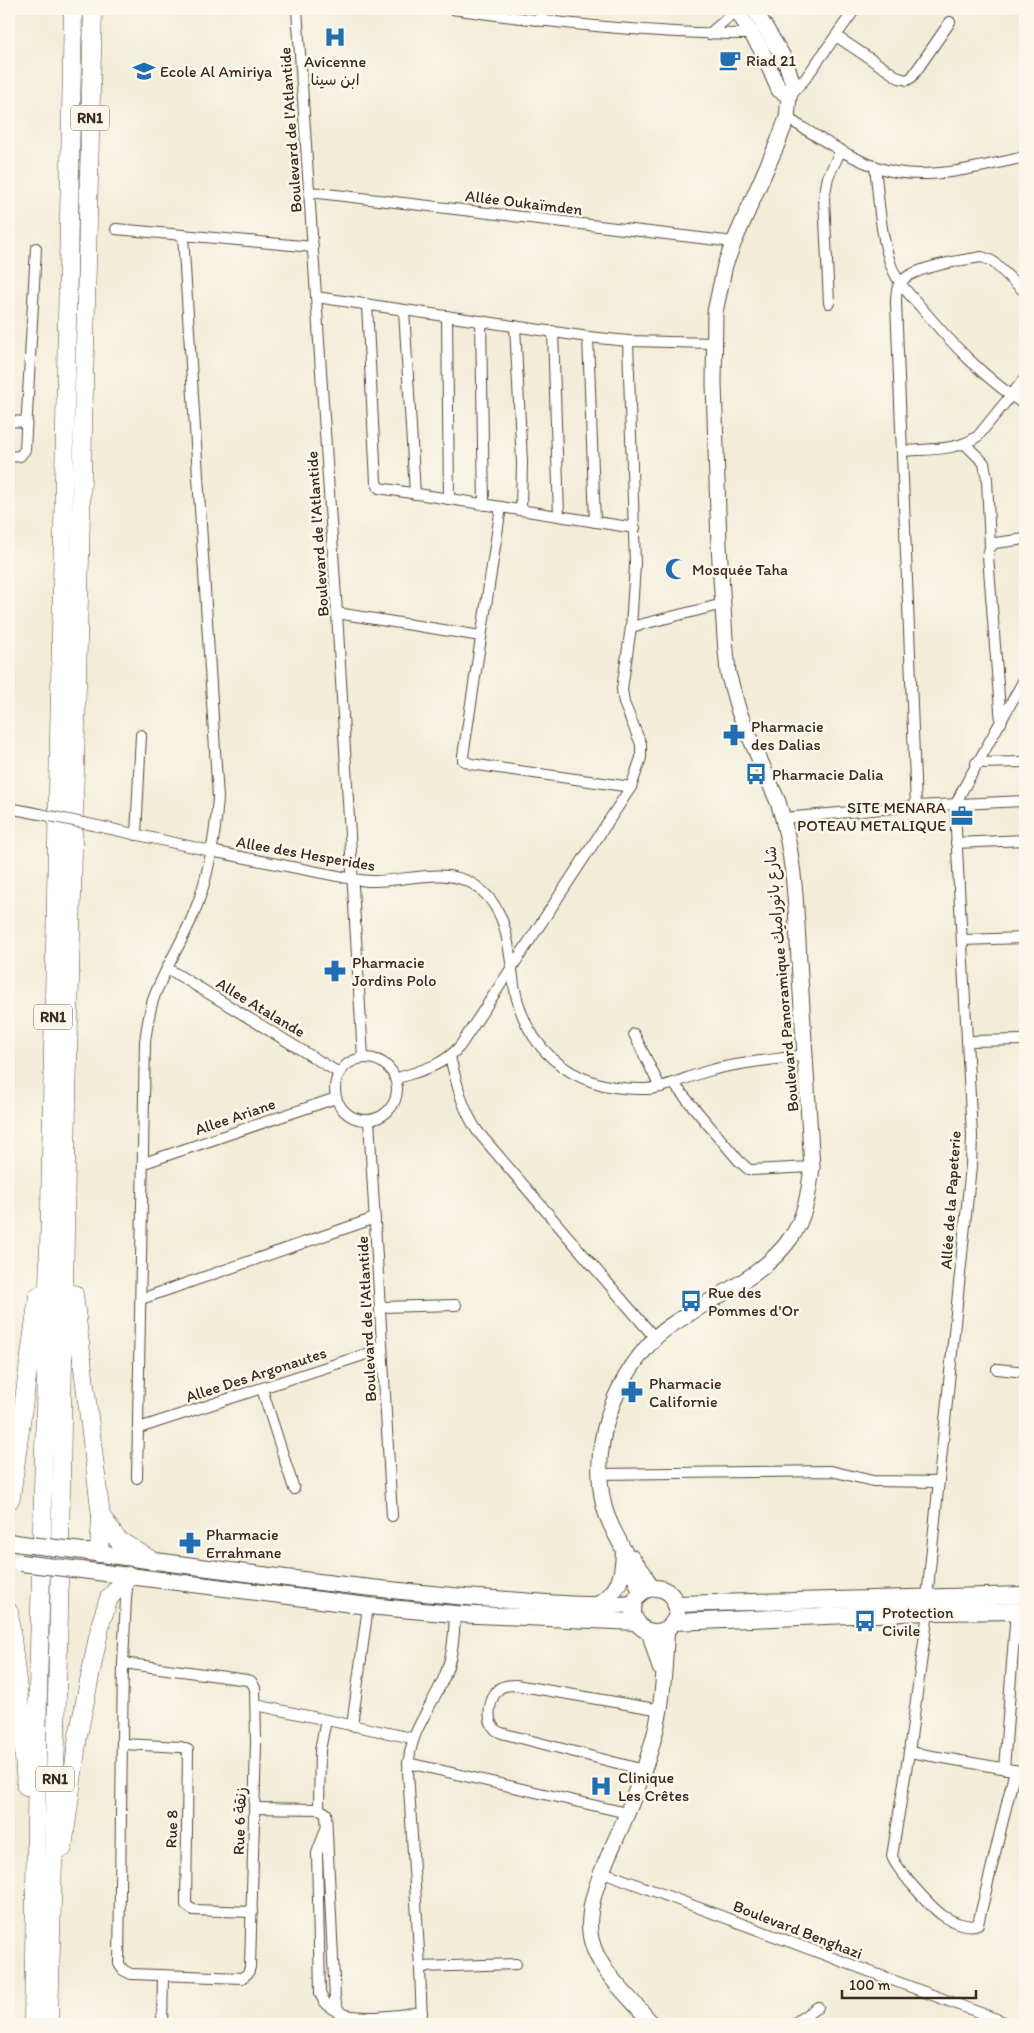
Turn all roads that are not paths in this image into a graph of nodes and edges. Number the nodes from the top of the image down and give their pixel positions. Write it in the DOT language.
graph roads {
  1 [pos="73,9"];
  2 [pos="93,9"];
  3 [pos="297,9"];
  4 [pos="452,9"];
  5 [pos="541,9"];
  6 [pos="737,9"];
  7 [pos="754,9"];
  8 [pos="855,9"];
  9 [pos="541,21"];
  10 [pos="950,22"];
  11 [pos="765,25"];
  12 [pos="709,34"];
  13 [pos="751,34"];
  14 [pos="836,36"];
  15 [pos="789,96"];
  16 [pos="786,118"];
  17 [pos="841,150"];
  18 [pos="1024,159"];
  19 [pos="875,166"];
  20 [pos="310,192"];
  21 [pos="116,229"];
  22 [pos="183,235"];
  23 [pos="734,242"];
  24 [pos="313,247"];
  25 [pos="36,248"];
  26 [pos="900,283"];
  27 [pos="1025,292"];
  28 [pos="316,297"];
  29 [pos="829,303"];
  30 [pos="367,304"];
  31 [pos="404,310"];
  32 [pos="447,316"];
  33 [pos="481,321"];
  34 [pos="515,326"];
  35 [pos="553,331"];
  36 [pos="588,337"];
  37 [pos="628,341"];
  38 [pos="714,343"];
  39 [pos="1025,378"];
  40 [pos="1011,396"];
  41 [pos="1025,405"];
  42 [pos="9,421"];
  43 [pos="27,422"];
  44 [pos="965,444"];
  45 [pos="903,451"];
  46 [pos="9,457"];
  47 [pos="415,494"];
  48 [pos="449,500"];
  49 [pos="484,505"];
  50 [pos="501,507"];
  51 [pos="521,510"];
  52 [pos="559,516"];
  53 [pos="595,522"];
  54 [pos="635,528"];
  55 [pos="1025,539"];
  56 [pos="990,547"];
  57 [pos="723,604"];
  58 [pos="337,613"];
  59 [pos="631,627"];
  60 [pos="481,636"];
  61 [pos="1025,678"];
  62 [pos="1001,724"];
  63 [pos="141,735"];
  64 [pos="1025,762"];
  65 [pos="976,763"];
  66 [pos="631,787"];
  67 [pos="1025,801"];
  68 [pos="956,804"];
  69 [pos="916,806"];
  70 [pos="9,808"];
  71 [pos="784,818"];
  72 [pos="136,835"];
  73 [pos="1025,840"];
  74 [pos="956,843"];
  75 [pos="212,851"];
  76 [pos="353,879"];
  77 [pos="1025,938"];
  78 [pos="962,940"];
  79 [pos="511,967"];
  80 [pos="167,968"];
  81 [pos="634,1034"];
  82 [pos="1025,1040"];
  83 [pos="967,1041"];
  84 [pos="805,1056"];
  85 [pos="450,1057"];
  86 [pos="363,1058"];
  87 [pos="339,1072"];
  88 [pos="395,1079"];
  89 [pos="673,1083"];
  90 [pos="660,1087"];
  91 [pos="336,1098"];
  92 [pos="369,1120"];
  93 [pos="144,1163"];
  94 [pos="812,1167"];
  95 [pos="50,1209"];
  96 [pos="375,1218"];
  97 [pos="66,1240"];
  98 [pos="141,1299"];
  99 [pos="456,1305"];
  100 [pos="380,1308"];
  101 [pos="655,1338"];
  102 [pos="382,1349"];
  103 [pos="996,1369"];
  104 [pos="1025,1372"];
  105 [pos="262,1389"];
  106 [pos="139,1428"];
  107 [pos="599,1474"];
  108 [pos="137,1478"];
  109 [pos="939,1482"];
  110 [pos="294,1489"];
  111 [pos="9,1501"];
  112 [pos="101,1516"];
  113 [pos="392,1516"];
  114 [pos="16,1543"];
  115 [pos="624,1551"];
  116 [pos="91,1552"];
  117 [pos="153,1561"];
  118 [pos="15,1562"];
  119 [pos="129,1576"];
  120 [pos="642,1595"];
  121 [pos="1025,1596"];
  122 [pos="675,1604"];
  123 [pos="927,1605"];
  124 [pos="368,1606"];
  125 [pos="596,1606"];
  126 [pos="1021,1611"];
  127 [pos="9,1612"];
  128 [pos="454,1614"];
  129 [pos="670,1625"];
  130 [pos="643,1626"];
  131 [pos="124,1663"];
  132 [pos="663,1677"];
  133 [pos="256,1705"];
  134 [pos="661,1710"];
  135 [pos="326,1720"];
  136 [pos="352,1726"];
  137 [pos="412,1738"];
  138 [pos="124,1744"];
  139 [pos="909,1752"];
  140 [pos="408,1763"];
  141 [pos="1004,1769"];
  142 [pos="644,1770"];
  143 [pos="1020,1771"];
  144 [pos="254,1808"];
  145 [pos="319,1809"];
  146 [pos="627,1813"];
  147 [pos="603,1872"];
  148 [pos="36,1898"];
  149 [pos="252,1912"];
  150 [pos="51,1945"];
  151 [pos="516,1964"];
  152 [pos="420,1967"];
  153 [pos="164,1977"];
  154 [pos="818,2007"];
  155 [pos="422,2012"];
  156 [pos="33,2024"];
  157 [pos="49,2024"];
  158 [pos="162,2024"];
  159 [pos="422,2024"];
  160 [pos="652,2024"];
  161 [pos="793,2024"];
  162 [pos="1010,2024"];
  1 -- 95 [label="highway, RN1"];
  2 -- 97 [label="highway, RN1"];
  3 -- 20 [label="street, Boulevard de l'Atlantide"];
  4 -- 9 [label="street"];
  5 -- 9 [label="street"];
  6 -- 12 [label="street"];
  6 -- 13 [label="main road"];
  7 -- 11 [label="main road, Boulevard Panoramique شارع بانوراميك"];
  8 -- 14 [label="street"];
  9 -- 12 [label="street"];
  10 -- 14 [label="street"];
  11 -- 13 [label="street"];
  11 -- 15 [label="main road, Boulevard Panoramique شارع بانوراميك"];
  12 -- 13 [label="street"];
  13 -- 15 [label="main road"];
  14 -- 15 [label="street"];
  15 -- 16 [label="main road, Boulevard Panoramique شارع بانوراميك"];
  16 -- 17 [label="street"];
  16 -- 23 [label="main road, Boulevard Panoramique شارع بانوراميك"];
  17 -- 19 [label="street"];
  17 -- 29 [label="street"];
  18 -- 19 [label="street"];
  19 -- 26 [label="street"];
  20 -- 23 [label="street, Allée Oukaïmden"];
  20 -- 24 [label="street, Boulevard de l'Atlantide"];
  21 -- 22 [label="street"];
  22 -- 24 [label="street"];
  22 -- 75 [label="street"];
  23 -- 38 [label="main road, Boulevard Panoramique شارع بانوراميك"];
  24 -- 28 [label="street, Boulevard de l'Atlantide"];
  25 -- 43 [label="street"];
  26 -- 27 [label="street"];
  26 -- 40 [label="street"];
  26 -- 45 [label="street"];
  28 -- 30 [label="street"];
  28 -- 58 [label="street, Boulevard de l'Atlantide"];
  30 -- 31 [label="street"];
  30 -- 47 [label="street"];
  31 -- 32 [label="street"];
  31 -- 47 [label="street"];
  32 -- 33 [label="street"];
  32 -- 48 [label="street"];
  33 -- 34 [label="street"];
  33 -- 49 [label="street"];
  34 -- 35 [label="street"];
  34 -- 51 [label="street"];
  35 -- 36 [label="street"];
  35 -- 52 [label="street"];
  36 -- 37 [label="street"];
  36 -- 53 [label="street"];
  37 -- 38 [label="street"];
  37 -- 54 [label="street"];
  38 -- 57 [label="main road, Boulevard Panoramique شارع بانوراميك"];
  39 -- 40 [label="street"];
  40 -- 41 [label="street"];
  40 -- 44 [label="street"];
  42 -- 43 [label="street"];
  43 -- 46 [label="street"];
  44 -- 45 [label="street"];
  44 -- 56 [label="street"];
  45 -- 69 [label="street"];
  47 -- 48 [label="street"];
  48 -- 49 [label="street"];
  49 -- 50 [label="street"];
  50 -- 51 [label="street"];
  50 -- 60 [label="street"];
  51 -- 52 [label="street"];
  52 -- 53 [label="street"];
  53 -- 54 [label="street"];
  54 -- 59 [label="street"];
  55 -- 56 [label="street"];
  56 -- 62 [label="street"];
  57 -- 59 [label="street"];
  57 -- 71 [label="main road, Boulevard Panoramique شارع بانوراميك"];
  58 -- 60 [label="street"];
  58 -- 76 [label="street, Boulevard de l'Atlantide"];
  59 -- 66 [label="street"];
  60 -- 66 [label="street"];
  61 -- 62 [label="street"];
  62 -- 65 [label="street"];
  63 -- 72 [label="street"];
  64 -- 65 [label="street"];
  65 -- 68 [label="street"];
  66 -- 79 [label="street"];
  67 -- 68 [label="street"];
  68 -- 69 [label="street"];
  68 -- 74 [label="street, Allée de la Papeterie"];
  69 -- 71 [label="street"];
  70 -- 72 [label="street, Allee des Hesperides, bridge"];
  71 -- 84 [label="main road, Boulevard Panoramique شارع بانوراميك"];
  72 -- 75 [label="street, Allee des Hesperides"];
  73 -- 74 [label="street"];
  74 -- 78 [label="street, Allée de la Papeterie"];
  75 -- 76 [label="street, Allee des Hesperides"];
  75 -- 80 [label="street"];
  76 -- 79 [label="street, Allee des Hesperides"];
  76 -- 86 [label="street, Boulevard de l'Atlantide"];
  77 -- 78 [label="street"];
  78 -- 83 [label="street, Allée de la Papeterie"];
  79 -- 85 [label="street"];
  79 -- 90 [label="street, Allee des Hesperides"];
  80 -- 87 [label="street, Allee Atalande"];
  80 -- 93 [label="street"];
  81 -- 90 [label="street"];
  82 -- 83 [label="street"];
  83 -- 109 [label="street, Allée de la Papeterie"];
  84 -- 89 [label="street, Allee des Hesperides"];
  84 -- 94 [label="main road, Boulevard Panoramique شارع بانوراميك"];
  85 -- 88 [label="street"];
  85 -- 101 [label="street"];
  86 -- 87 [label="street"];
  86 -- 88 [label="street"];
  87 -- 91 [label="street"];
  88 -- 92 [label="street"];
  89 -- 90 [label="street, Allee des Hesperides"];
  89 -- 94 [label="street"];
  91 -- 92 [label="street"];
  91 -- 93 [label="street, Allee Ariane"];
  92 -- 96 [label="street, Boulevard de l'Atlantide"];
  93 -- 98 [label="street"];
  94 -- 101 [label="main road, Boulevard Panoramique شارع بانوراميك"];
  95 -- 111 [label="highway"];
  95 -- 148 [label="highway, RN1"];
  96 -- 98 [label="street"];
  96 -- 100 [label="street, Boulevard de l'Atlantide"];
  97 -- 112 [label="highway"];
  97 -- 150 [label="highway, RN1"];
  98 -- 106 [label="street"];
  99 -- 100 [label="street"];
  100 -- 102 [label="street, Boulevard de l'Atlantide"];
  101 -- 107 [label="main road, Boulevard Panoramique شارع بانوراميك"];
  102 -- 105 [label="street, Allee Des Argonautes"];
  102 -- 113 [label="street, Boulevard de l'Atlantide"];
  103 -- 104 [label="street"];
  105 -- 106 [label="street, Allee Des Argonautes"];
  105 -- 110 [label="street"];
  106 -- 108 [label="street"];
  107 -- 109 [label="street"];
  107 -- 115 [label="main road, Boulevard Panoramique شارع بانوراميك"];
  109 -- 123 [label="street, Allée de la Papeterie"];
  112 -- 116 [label="highway"];
  112 -- 117 [label="highway"];
  114 -- 116 [label="main road, bridge"];
  115 -- 120 [label="main road, Boulevard Panoramique شارع بانوراميك"];
  115 -- 125 [label="main road"];
  116 -- 117 [label="main road"];
  117 -- 125 [label="main road"];
  118 -- 119 [label="main road, bridge"];
  119 -- 124 [label="main road"];
  119 -- 131 [label="street"];
  119 -- 150 [label="highway"];
  120 -- 122 [label="main road"];
  120 -- 125 [label="main road"];
  120 -- 130 [label="main road"];
  121 -- 123 [label="main road"];
  122 -- 123 [label="main road"];
  122 -- 129 [label="main road"];
  123 -- 126 [label="main road"];
  123 -- 129 [label="main road"];
  123 -- 139 [label="street, Allée de la Papeterie"];
  124 -- 128 [label="main road"];
  124 -- 136 [label="street"];
  126 -- 141 [label="street"];
  127 -- 148 [label="highway"];
  128 -- 130 [label="main road"];
  128 -- 137 [label="street"];
  129 -- 130 [label="main road"];
  129 -- 132 [label="main road"];
  130 -- 132 [label="main road"];
  131 -- 133 [label="street, Rue 6 زنقة"];
  131 -- 138 [label="street"];
  132 -- 134 [label="main road"];
  133 -- 135 [label="street"];
  133 -- 144 [label="street, Rue 6 زنقة"];
  134 -- 142 [label="main road"];
  134 -- 142 [label="street"];
  135 -- 136 [label="street"];
  135 -- 145 [label="street"];
  136 -- 137 [label="street"];
  137 -- 140 [label="street"];
  138 -- 149 [label="street, Rue 8"];
  138 -- 153 [label="street"];
  139 -- 141 [label="street"];
  139 -- 143 [label="street, Allée de la Papeterie"];
  140 -- 146 [label="street"];
  140 -- 152 [label="street"];
  141 -- 143 [label="street"];
  142 -- 146 [label="main road"];
  144 -- 145 [label="street"];
  144 -- 149 [label="street, Rue 6 زنقة"];
  145 -- 155 [label="street"];
  146 -- 147 [label="main road"];
  147 -- 160 [label="main road"];
  147 -- 162 [label="street, Boulevard Benghazi"];
  148 -- 156 [label="highway, RN1"];
  149 -- 153 [label="street, Rue 6 زنقة"];
  150 -- 157 [label="highway, RN1"];
  151 -- 152 [label="street"];
  152 -- 155 [label="street"];
  153 -- 158 [label="street"];
  154 -- 161 [label="street"];
  155 -- 159 [label="street"];
}
